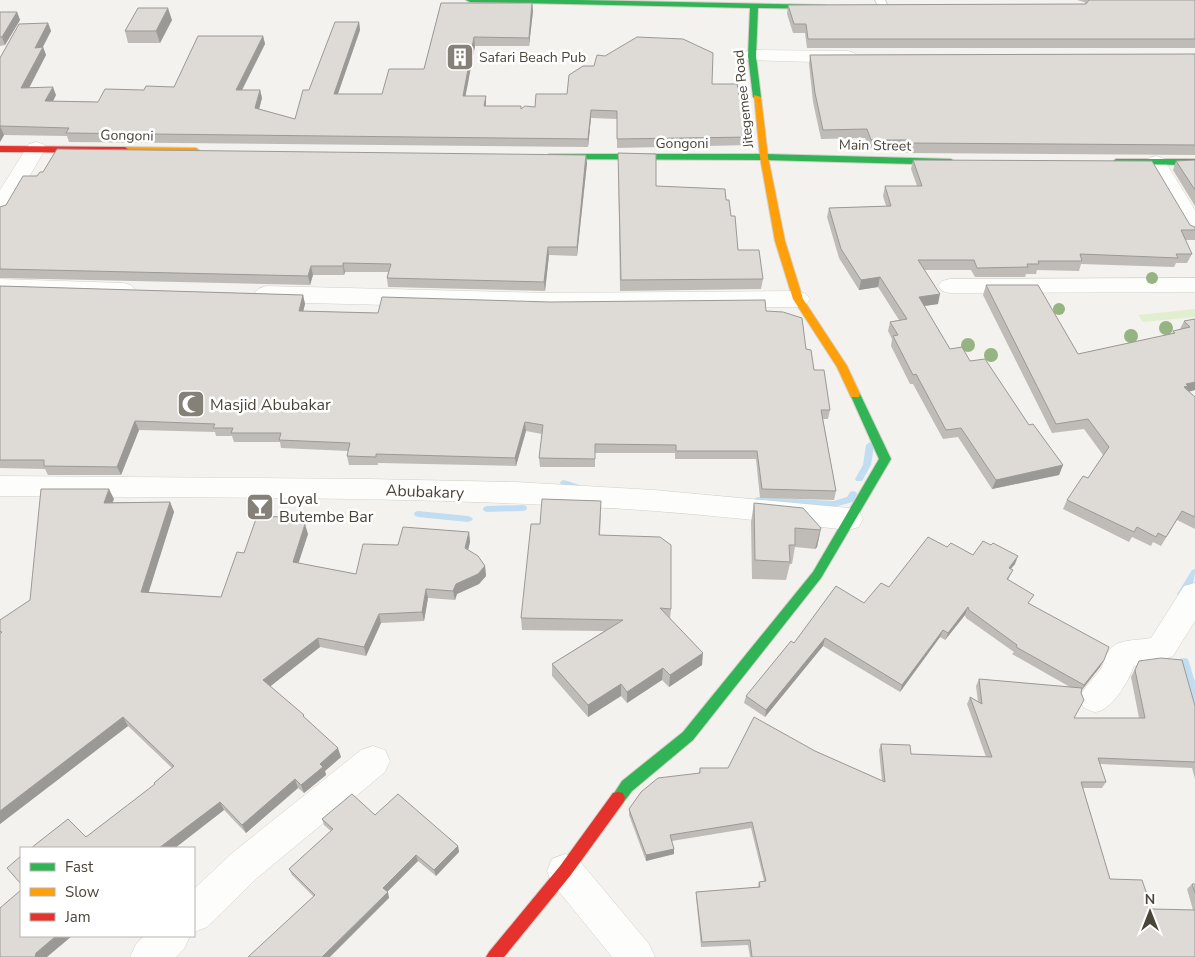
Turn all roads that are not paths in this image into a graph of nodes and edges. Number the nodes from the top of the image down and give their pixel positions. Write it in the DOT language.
graph roads {
  1 [pos="470,0"];
  2 [pos="834,7"];
  3 [pos="754,8"];
  4 [pos="752,56"];
  5 [pos="864,58"];
  6 [pos="36,148"];
  7 [pos="0,149"];
  8 [pos="203,151"];
  9 [pos="542,157"];
  10 [pos="764,157"];
  11 [pos="967,162"];
  12 [pos="1106,162"];
  13 [pos="1156,162"];
  14 [pos="1195,162"];
  15 [pos="0,208"];
  16 [pos="1195,230"];
  17 [pos="1195,285"];
  18 [pos="0,286"];
  19 [pos="950,286"];
  20 [pos="145,291"];
  21 [pos="244,294"];
  22 [pos="798,299"];
  23 [pos="0,486"];
  24 [pos="849,519"];
  25 [pos="1195,595"];
  26 [pos="1095,698"];
  27 [pos="372,761"];
  28 [pos="565,871"];
  29 [pos="195,913"];
  30 [pos="170,937"];
  31 [pos="149,957"];
  32 [pos="494,957"];
  33 [pos="636,957"];
  1 -- 3 [label="street"];
  2 -- 3 [label="street"];
  3 -- 4 [label="street, Jitegemee Road"];
  4 -- 5 [label="street"];
  4 -- 10 [label="street, Jitegemee Road"];
  6 -- 7 [label="street, Gongoni"];
  6 -- 8 [label="street, Gongoni"];
  6 -- 15 [label="street"];
  9 -- 10 [label="street, Gongoni"];
  10 -- 11 [label="street, Main Street"];
  10 -- 22 [label="street, Jitegemee Road"];
  12 -- 13 [label="street"];
  13 -- 14 [label="street"];
  13 -- 16 [label="street"];
  17 -- 19 [label="street"];
  18 -- 20 [label="street"];
  21 -- 22 [label="street"];
  22 -- 24 [label="street, Jitegemee Road"];
  23 -- 24 [label="street, Abubakary"];
  24 -- 28 [label="street"];
  25 -- 26 [label="street"];
  27 -- 29 [label="street"];
  28 -- 32 [label="street"];
  28 -- 33 [label="street"];
  30 -- 31 [label="street"];
}
